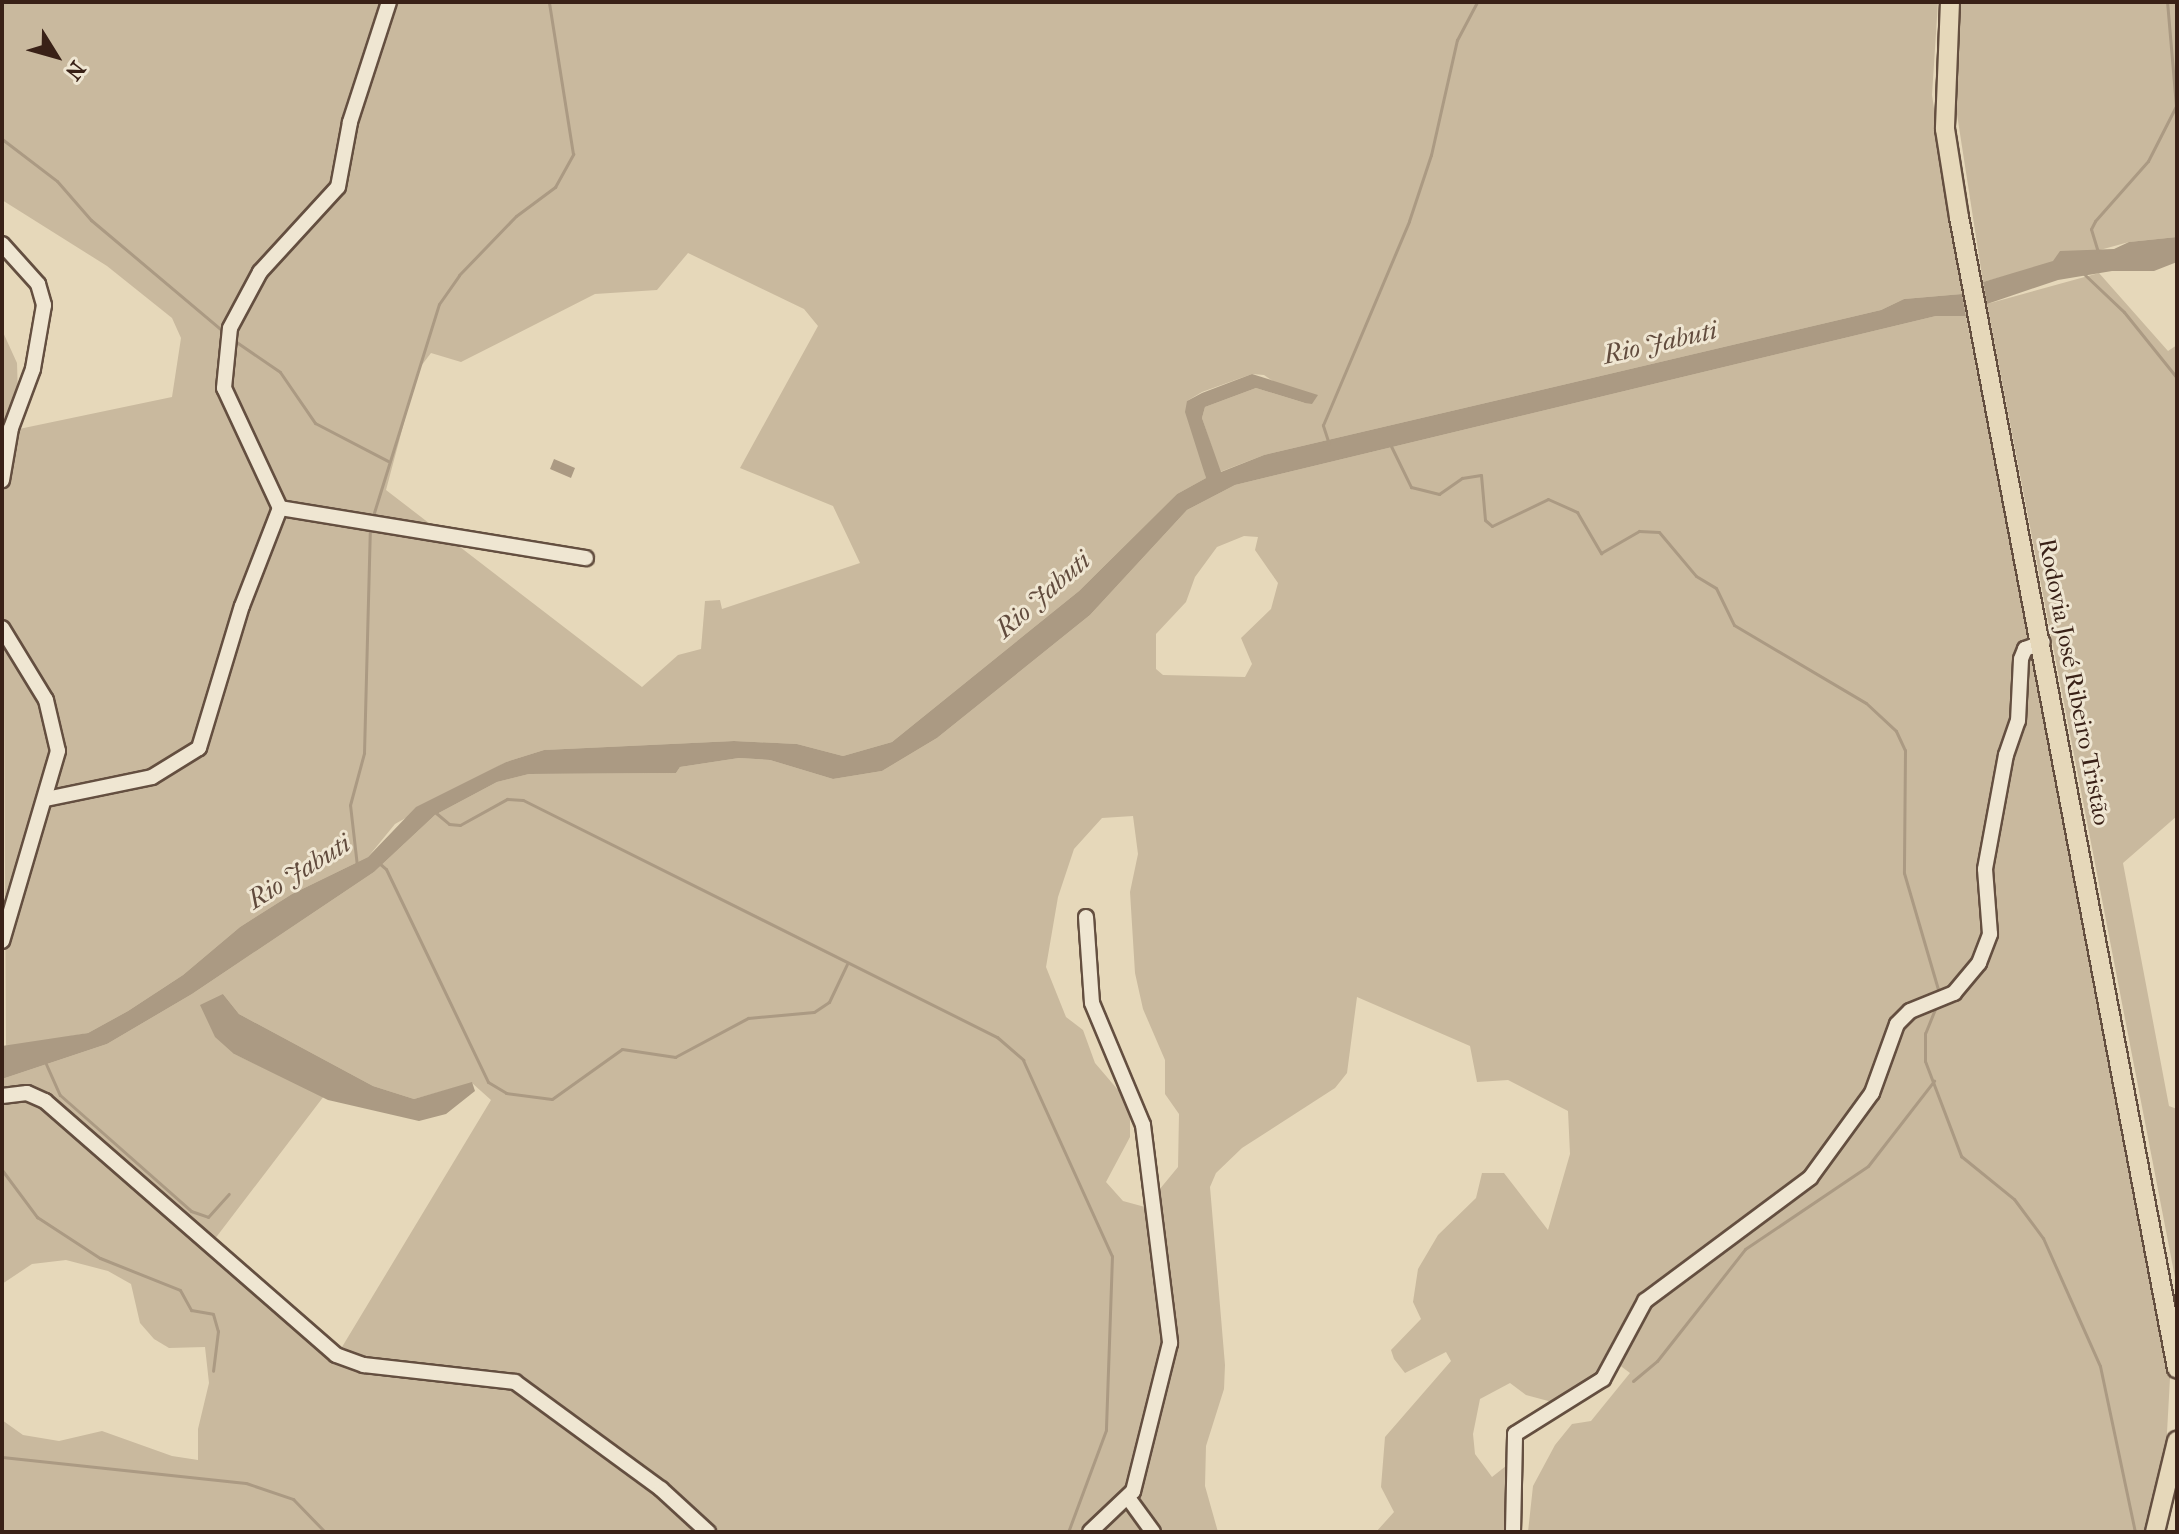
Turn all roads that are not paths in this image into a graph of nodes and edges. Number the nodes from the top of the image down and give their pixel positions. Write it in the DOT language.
graph roads {
  1 [pos="389,2"];
  2 [pos="1950,2"];
  3 [pos="2,244"];
  4 [pos="2,480"];
  5 [pos="280,508"];
  6 [pos="586,558"];
  7 [pos="2,628"];
  8 [pos="2043,642"];
  9 [pos="46,799"];
  10 [pos="1086,917"];
  11 [pos="2,941"];
  12 [pos="2,1096"];
  13 [pos="2177,1369"];
  14 [pos="2177,1441"];
  15 [pos="1129,1499"];
  16 [pos="708,1532"];
  17 [pos="1090,1532"];
  18 [pos="1153,1532"];
  19 [pos="1513,1532"];
  20 [pos="2155,1532"];
  1 -- 5 [label="street"];
  2 -- 8 [label="main road, Rodovia José Ribeiro Tristão"];
  3 -- 4 [label="street"];
  5 -- 6 [label="street"];
  5 -- 9 [label="street"];
  7 -- 9 [label="street"];
  8 -- 13 [label="main road, Rodovia José Ribeiro Tristão"];
  8 -- 19 [label="street"];
  9 -- 11 [label="street"];
  10 -- 15 [label="street"];
  12 -- 16 [label="street"];
  14 -- 20 [label="main road"];
  15 -- 17 [label="street"];
  15 -- 18 [label="street"];
}
